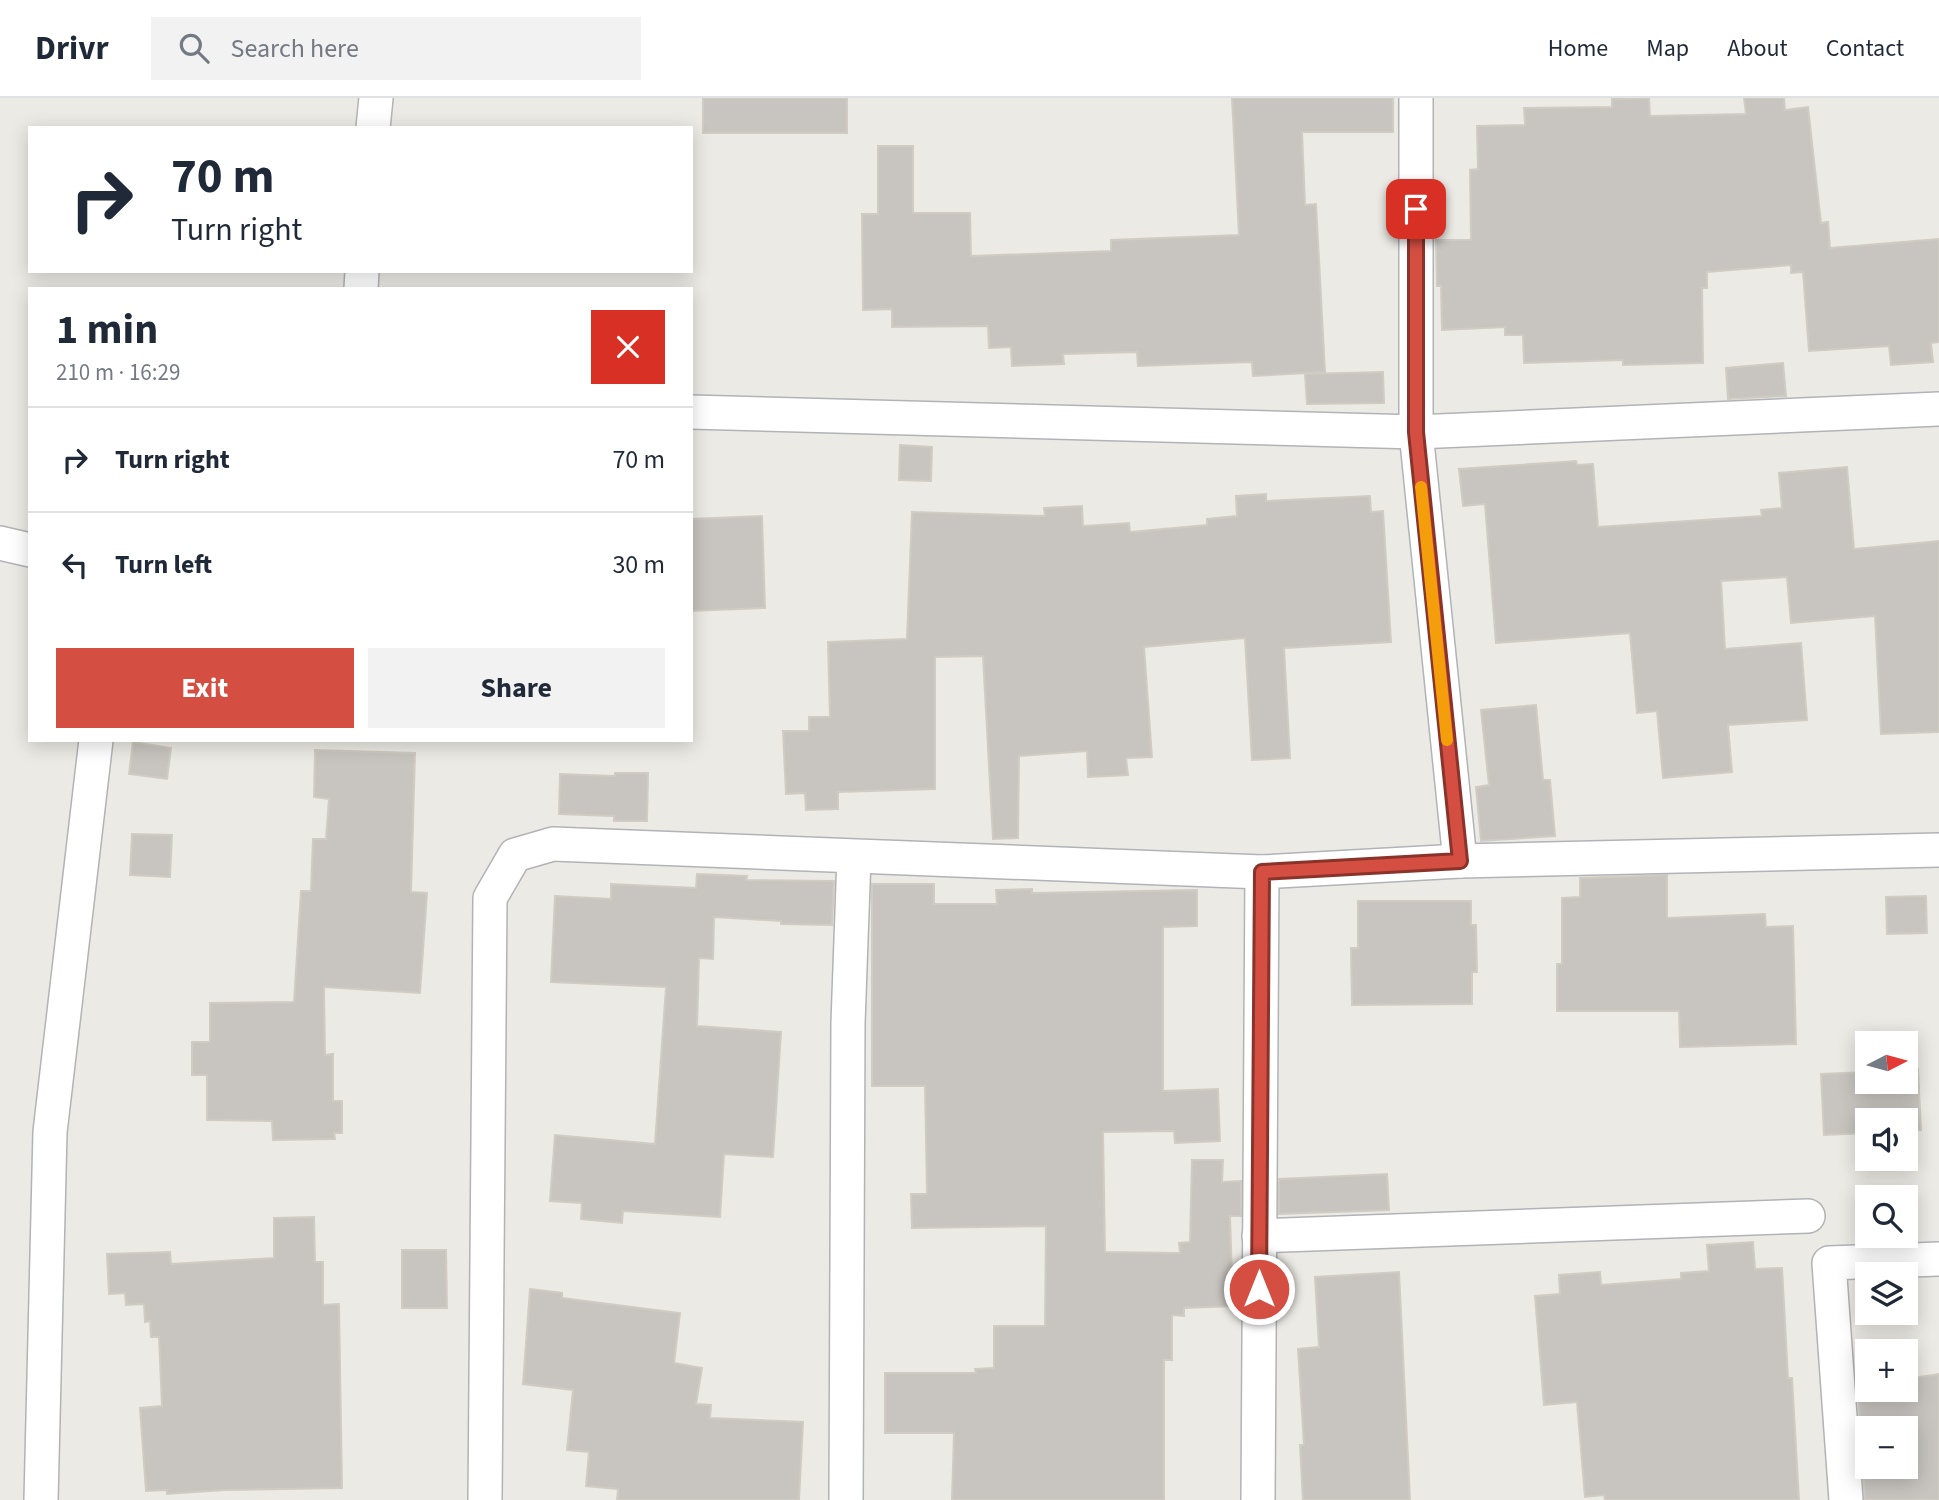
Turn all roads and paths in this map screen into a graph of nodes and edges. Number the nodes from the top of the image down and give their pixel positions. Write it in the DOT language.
graph roads {
  1 [pos="376,98"];
  2 [pos="1416,98"];
  3 [pos="373,126"];
  4 [pos="1939,409"];
  5 [pos="693,412"];
  6 [pos="1416,432"];
  7 [pos="0,543"];
  8 [pos="28,550"];
  9 [pos="96,742"];
  10 [pos="1939,850"];
  11 [pos="854,858"];
  12 [pos="1460,861"];
  13 [pos="1262,872"];
  14 [pos="1808,1216"];
  15 [pos="1259,1236"];
  16 [pos="1939,1259"];
  17 [pos="41,1500"];
  18 [pos="485,1500"];
  19 [pos="846,1500"];
  20 [pos="1258,1500"];
  21 [pos="1846,1500"];
  1 -- 3 [label="street"];
  2 -- 6 [label="street"];
  4 -- 6 [label="street"];
  5 -- 6 [label="street"];
  6 -- 12 [label="street"];
  7 -- 8 [label="street"];
  9 -- 17 [label="street"];
  10 -- 12 [label="street"];
  11 -- 13 [label="street"];
  11 -- 18 [label="street"];
  11 -- 19 [label="street"];
  12 -- 13 [label="street"];
  13 -- 15 [label="street"];
  14 -- 15 [label="street"];
  15 -- 20 [label="street"];
  16 -- 21 [label="street"];
}
